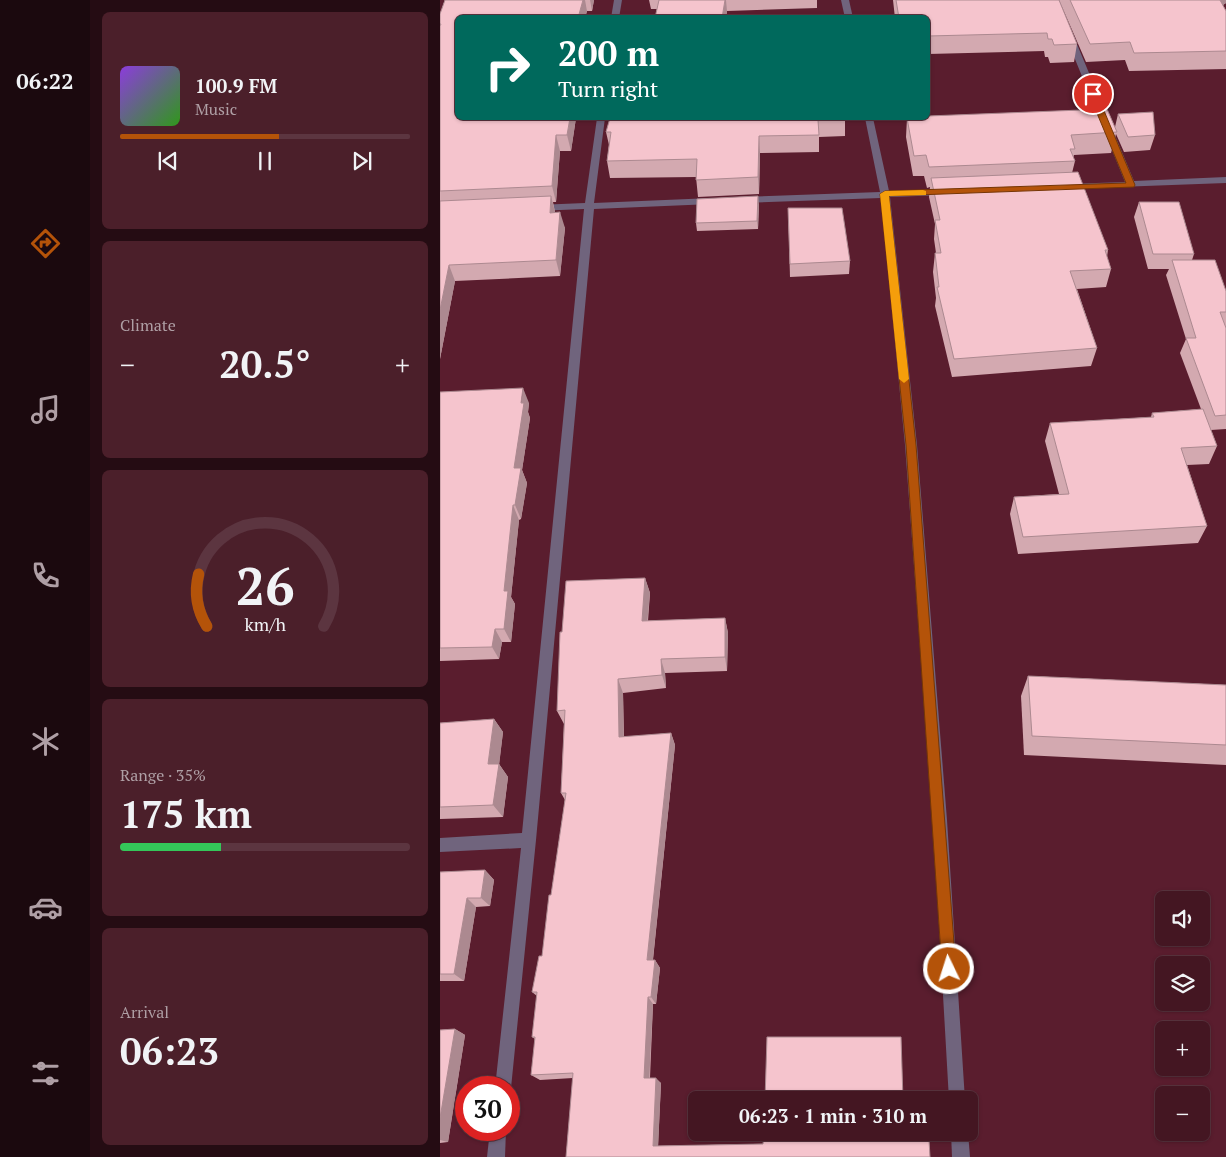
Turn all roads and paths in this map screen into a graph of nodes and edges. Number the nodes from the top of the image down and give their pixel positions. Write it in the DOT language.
graph roads {
  1 [pos="618,0"];
  2 [pos="845,0"];
  3 [pos="616,15"];
  4 [pos="848,15"];
  5 [pos="1067,30"];
  6 [pos="601,120"];
  7 [pos="869,120"];
  8 [pos="1226,180"];
  9 [pos="1131,185"];
  10 [pos="1052,188"];
  11 [pos="954,192"];
  12 [pos="885,194"];
  13 [pos="589,206"];
  14 [pos="529,208"];
  15 [pos="529,840"];
  16 [pos="440,845"];
  17 [pos="504,1076"];
  18 [pos="956,1091"];
  19 [pos="497,1141"];
  20 [pos="960,1141"];
  21 [pos="496,1157"];
  22 [pos="961,1157"];
  1 -- 3 [label="street"];
  2 -- 4 [label="street"];
  5 -- 9 [label="street"];
  6 -- 13 [label="street"];
  7 -- 12 [label="street"];
  8 -- 9 [label="street"];
  9 -- 10 [label="street"];
  11 -- 12 [label="street"];
  12 -- 13 [label="street"];
  12 -- 18 [label="street"];
  13 -- 14 [label="street"];
  13 -- 15 [label="street"];
  15 -- 16 [label="street"];
  15 -- 17 [label="street"];
  19 -- 21 [label="street"];
  20 -- 22 [label="street"];
}
